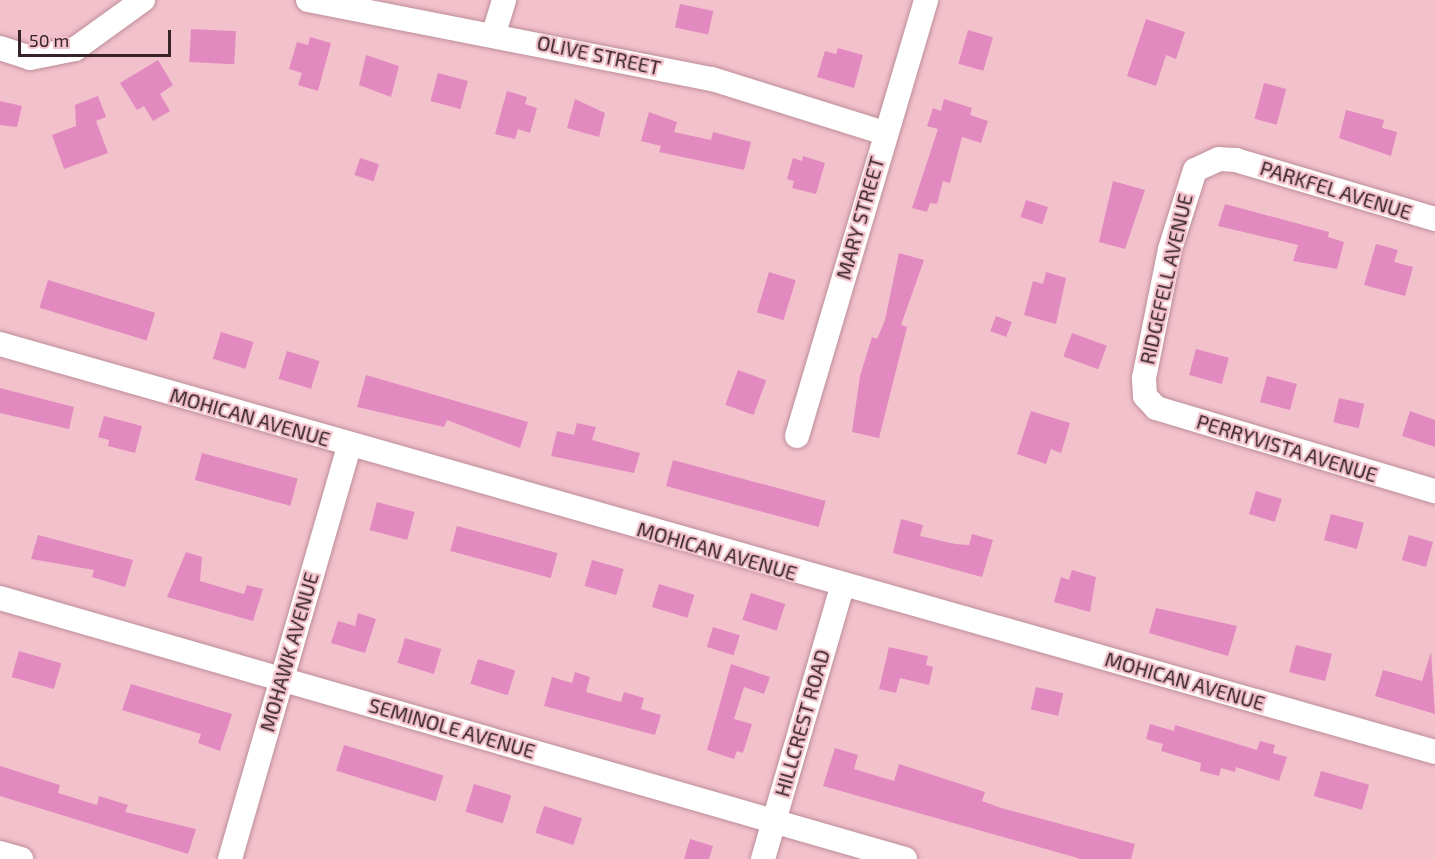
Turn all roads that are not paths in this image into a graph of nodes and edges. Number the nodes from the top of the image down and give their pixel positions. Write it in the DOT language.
graph roads {
  1 [pos="143,0"];
  2 [pos="308,0"];
  3 [pos="504,0"];
  4 [pos="926,0"];
  5 [pos="494,33"];
  6 [pos="0,48"];
  7 [pos="884,133"];
  8 [pos="1236,160"];
  9 [pos="1435,219"];
  10 [pos="0,344"];
  11 [pos="1145,396"];
  12 [pos="797,436"];
  13 [pos="349,446"];
  14 [pos="1435,491"];
  15 [pos="842,587"];
  16 [pos="0,598"];
  17 [pos="282,679"];
  18 [pos="1435,752"];
  19 [pos="774,821"];
  20 [pos="0,853"];
  21 [pos="21,859"];
  22 [pos="230,859"];
  23 [pos="763,859"];
  24 [pos="905,859"];
  1 -- 6 [label="street"];
  2 -- 5 [label="street, OLIVE STREET"];
  3 -- 5 [label="street"];
  4 -- 7 [label="street, MARY STREET"];
  5 -- 7 [label="street, OLIVE STREET"];
  7 -- 12 [label="street, MARY STREET"];
  8 -- 9 [label="street, PARKFEL AVENUE"];
  8 -- 11 [label="street, RIDGEFELL AVENUE"];
  10 -- 13 [label="street, MOHICAN AVENUE"];
  11 -- 14 [label="street, PERRYVISTA AVENUE"];
  13 -- 15 [label="street, MOHICAN AVENUE"];
  13 -- 17 [label="street, MOHAWK AVENUE"];
  15 -- 18 [label="street, MOHICAN AVENUE"];
  15 -- 19 [label="street, HILLCREST ROAD"];
  16 -- 17 [label="street, SEMINOLE AVENUE"];
  17 -- 19 [label="street, SEMINOLE AVENUE"];
  17 -- 22 [label="street, MOHAWK AVENUE"];
  19 -- 23 [label="street, HILLCREST ROAD"];
  19 -- 24 [label="street, SEMINOLE AVENUE"];
  20 -- 21 [label="street"];
}
